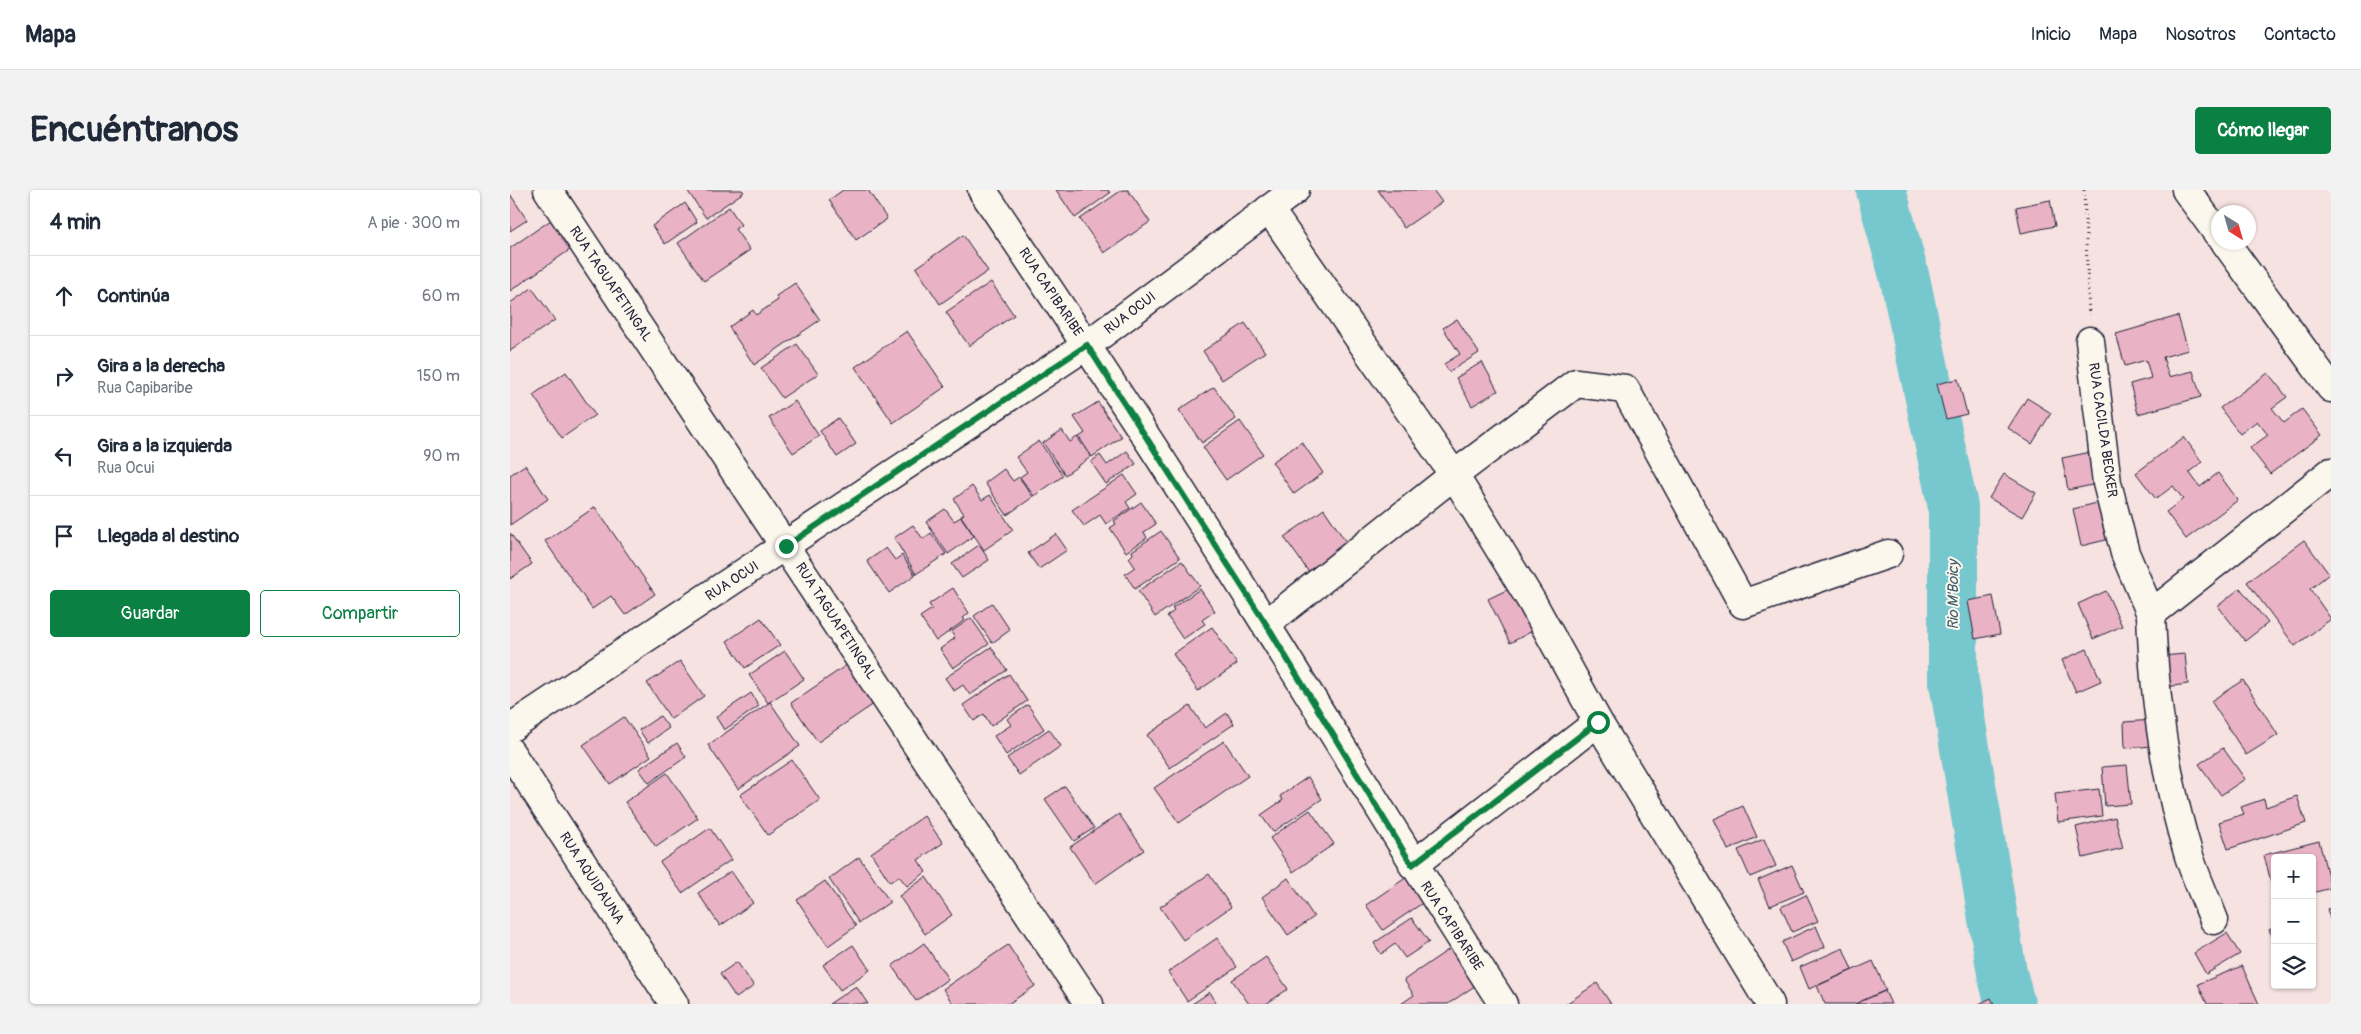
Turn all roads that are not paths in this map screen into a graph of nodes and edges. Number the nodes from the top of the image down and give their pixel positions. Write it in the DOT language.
graph roads {
  1 [pos="548,190"];
  2 [pos="982,190"];
  3 [pos="1296,190"];
  4 [pos="2186,190"];
  5 [pos="1269,209"];
  6 [pos="2211,224"];
  7 [pos="2231,250"];
  8 [pos="2090,341"];
  9 [pos="1087,345"];
  10 [pos="2331,388"];
  11 [pos="2331,472"];
  12 [pos="1454,475"];
  13 [pos="786,546"];
  14 [pos="1888,554"];
  15 [pos="2151,614"];
  16 [pos="1266,624"];
  17 [pos="1598,722"];
  18 [pos="510,728"];
  19 [pos="510,752"];
  20 [pos="1412,865"];
  21 [pos="2214,920"];
  22 [pos="674,1004"];
  23 [pos="1089,1004"];
  24 [pos="1503,1004"];
  25 [pos="1770,1004"];
  1 -- 13 [label="street, RUA TAGUAPETINGAL"];
  2 -- 9 [label="street, RUA CAPIBARIBE"];
  3 -- 5 [label="street, RUA OCUI"];
  4 -- 6 [label="street"];
  5 -- 9 [label="street, RUA OCUI"];
  5 -- 12 [label="street"];
  7 -- 10 [label="street"];
  8 -- 15 [label="street, RUA CACILDA BECKER"];
  9 -- 13 [label="street, RUA OCUI"];
  9 -- 16 [label="street, RUA CAPIBARIBE"];
  11 -- 15 [label="street"];
  12 -- 14 [label="street"];
  12 -- 16 [label="street"];
  12 -- 17 [label="street"];
  13 -- 18 [label="street, RUA OCUI"];
  13 -- 23 [label="street, RUA TAGUAPETINGAL"];
  15 -- 21 [label="street, RUA CACILDA BECKER"];
  16 -- 20 [label="street, RUA CAPIBARIBE"];
  17 -- 20 [label="street"];
  17 -- 25 [label="street"];
  19 -- 22 [label="street, RUA AQUIDAUNA"];
  20 -- 24 [label="street, RUA CAPIBARIBE"];
}
